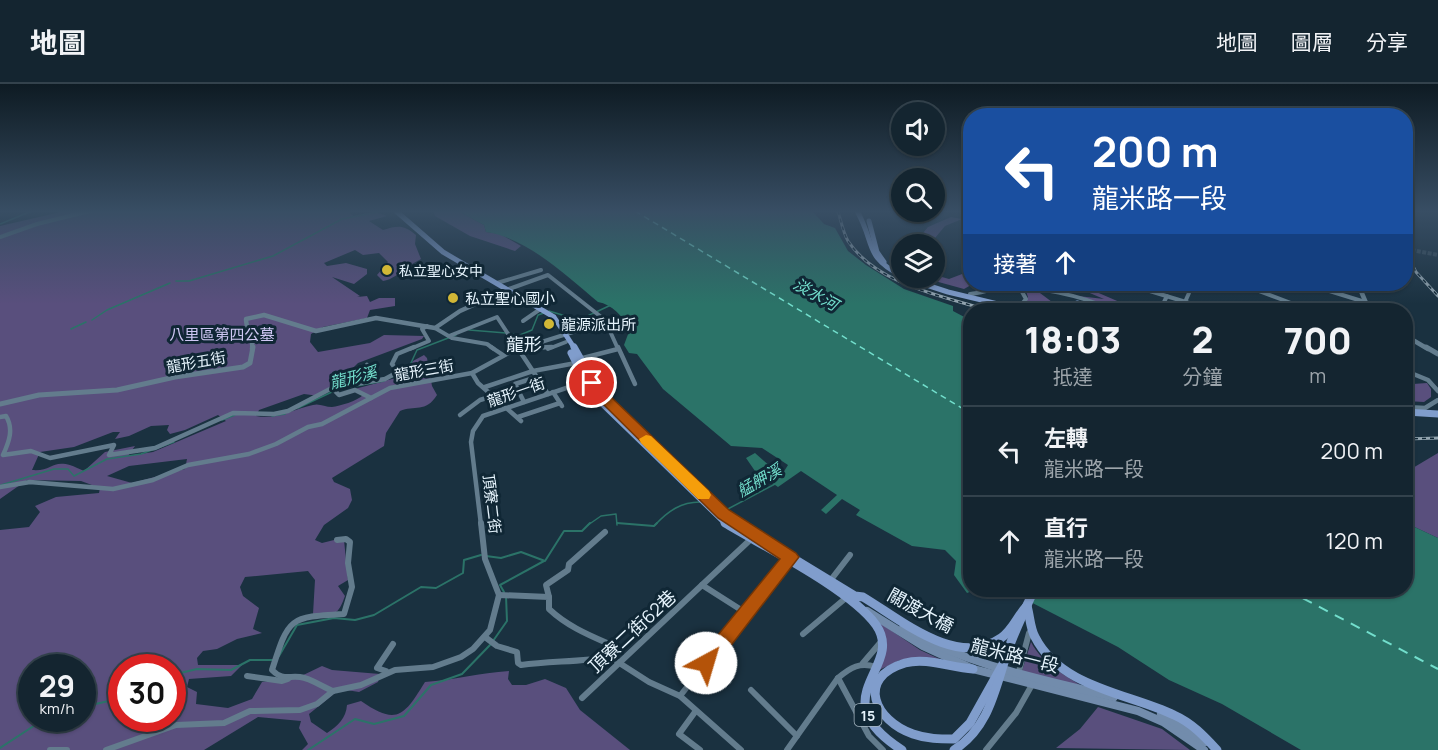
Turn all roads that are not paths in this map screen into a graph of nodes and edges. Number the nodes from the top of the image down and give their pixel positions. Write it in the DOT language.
graph roads {
  1 [pos="429,242"];
  2 [pos="431,242"];
  3 [pos="869,242"];
  4 [pos="445,255"];
  5 [pos="891,268"];
  6 [pos="541,270"];
  7 [pos="497,283"];
  8 [pos="945,287"];
  9 [pos="945,288"];
  10 [pos="508,290"];
  11 [pos="992,291"];
  12 [pos="1032,291"];
  13 [pos="1149,291"];
  14 [pos="1190,291"];
  15 [pos="1259,291"];
  16 [pos="1330,291"];
  17 [pos="1361,291"];
  18 [pos="970,294"];
  19 [pos="1167,297"];
  20 [pos="1185,302"];
  21 [pos="1365,302"];
  22 [pos="994,303"];
  23 [pos="999,303"];
  24 [pos="1095,303"];
  25 [pos="1164,303"];
  26 [pos="1188,303"];
  27 [pos="1291,303"];
  28 [pos="546,313"];
  29 [pos="523,321"];
  30 [pos="605,322"];
  31 [pos="427,326"];
  32 [pos="435,328"];
  33 [pos="450,337"];
  34 [pos="565,338"];
  35 [pos="1413,340"];
  36 [pos="618,349"];
  37 [pos="519,350"];
  38 [pos="1438,354"];
  39 [pos="503,355"];
  40 [pos="578,361"];
  41 [pos="367,365"];
  42 [pos="533,371"];
  43 [pos="472,373"];
  44 [pos="1413,374"];
  45 [pos="537,377"];
  46 [pos="608,378"];
  47 [pos="589,381"];
  48 [pos="363,383"];
  49 [pos="634,384"];
  50 [pos="485,387"];
  51 [pos="333,389"];
  52 [pos="1438,391"];
  53 [pos="551,393"];
  54 [pos="493,396"];
  55 [pos="371,398"];
  56 [pos="1438,400"];
  57 [pos="524,402"];
  58 [pos="0,404"];
  59 [pos="506,408"];
  60 [pos="1413,409"];
  61 [pos="1413,411"];
  62 [pos="460,415"];
  63 [pos="483,416"];
  64 [pos="1413,416"];
  65 [pos="1438,416"];
  66 [pos="0,417"];
  67 [pos="0,487"];
  68 [pos="719,513"];
  69 [pos="605,532"];
  70 [pos="337,540"];
  71 [pos="750,540"];
  72 [pos="850,555"];
  73 [pos="789,559"];
  74 [pos="830,581"];
  75 [pos="702,585"];
  76 [pos="499,595"];
  77 [pos="549,597"];
  78 [pos="1031,597"];
  79 [pos="853,600"];
  80 [pos="1027,606"];
  81 [pos="746,613"];
  82 [pos="1029,633"];
  83 [pos="803,634"];
  84 [pos="487,638"];
  85 [pos="883,639"];
  86 [pos="393,644"];
  87 [pos="610,657"];
  88 [pos="621,663"];
  89 [pos="863,663"];
  90 [pos="876,667"];
  91 [pos="973,669"];
  92 [pos="395,670"];
  93 [pos="247,676"];
  94 [pos="1018,677"];
  95 [pos="838,678"];
  96 [pos="288,679"];
  97 [pos="1033,680"];
  98 [pos="995,685"];
  99 [pos="751,690"];
  100 [pos="333,691"];
  101 [pos="680,696"];
  102 [pos="582,698"];
  103 [pos="694,712"];
  104 [pos="797,736"];
  105 [pos="790,748"];
  106 [pos="910,748"];
  107 [pos="50,750"];
  108 [pos="67,750"];
  109 [pos="106,750"];
  110 [pos="700,750"];
  111 [pos="741,750"];
  112 [pos="883,750"];
  113 [pos="954,750"];
  114 [pos="986,750"];
  115 [pos="1204,750"];
  116 [pos="1217,750"];
  1 -- 4 [label="main road, 龍米路一段"];
  2 -- 4 [label="main road, 龍米路一段"];
  3 -- 5 [label="main road"];
  4 -- 7 [label="main road, 龍米路一段"];
  4 -- 10 [label="main road, 龍米路一段"];
  6 -- 7 [label="street"];
  7 -- 10 [label="main road, 龍米路一段"];
  8 -- 18 [label="main road"];
  9 -- 22 [label="main road"];
  10 -- 28 [label="main road, 龍米路一段"];
  10 -- 30 [label="street"];
  10 -- 32 [label="street"];
  11 -- 18 [label="street"];
  12 -- 24 [label="street"];
  13 -- 19 [label="street"];
  14 -- 20 [label="street"];
  15 -- 27 [label="street"];
  16 -- 21 [label="street"];
  17 -- 21 [label="street"];
  18 -- 23 [label="main road"];
  19 -- 20 [label="street"];
  19 -- 25 [label="street"];
  20 -- 26 [label="street"];
  28 -- 29 [label="street"];
  28 -- 34 [label="main road, 龍米路一段"];
  30 -- 34 [label="street, 龍形三街"];
  30 -- 36 [label="street"];
  31 -- 32 [label="street, 龍形五街"];
  31 -- 48 [label="street"];
  31 -- 58 [label="street, 龍形五街"];
  32 -- 33 [label="street"];
  33 -- 37 [label="street"];
  33 -- 39 [label="street"];
  34 -- 37 [label="street, 龍形三街"];
  34 -- 40 [label="main road, 龍米路一段"];
  35 -- 38 [label="street"];
  36 -- 40 [label="street"];
  36 -- 49 [label="street"];
  37 -- 39 [label="street, 龍形三街"];
  37 -- 42 [label="street"];
  39 -- 43 [label="street, 龍形三街"];
  40 -- 42 [label="street"];
  40 -- 47 [label="main road, 龍米路一段"];
  41 -- 48 [label="street"];
  42 -- 45 [label="street"];
  42 -- 50 [label="street"];
  43 -- 50 [label="street"];
  43 -- 55 [label="street, 龍形三街"];
  44 -- 52 [label="street"];
  45 -- 53 [label="street"];
  45 -- 57 [label="street"];
  46 -- 47 [label="street, 龍形一街"];
  47 -- 53 [label="street, 龍形一街"];
  47 -- 68 [label="main road, 龍米路一段"];
  47 -- 68 [label="main road, 龍米路一段"];
  48 -- 51 [label="street"];
  50 -- 54 [label="street"];
  51 -- 55 [label="street"];
  51 -- 66 [label="street"];
  53 -- 57 [label="street, 龍形一街"];
  53 -- 59 [label="street"];
  54 -- 59 [label="street"];
  54 -- 62 [label="street"];
  55 -- 67 [label="street, 龍形三街"];
  56 -- 60 [label="street"];
  57 -- 59 [label="street, 龍形一街"];
  59 -- 63 [label="street, 龍形一街"];
  61 -- 65 [label="main road"];
  63 -- 76 [label="street, 頂寮二街"];
  64 -- 65 [label="main road"];
  68 -- 71 [label="main road, 龍米路一段"];
  68 -- 73 [label="main road, 龍米路一段"];
  69 -- 77 [label="street"];
  70 -- 96 [label="street"];
  71 -- 73 [label="main road, 龍米路一段"];
  71 -- 75 [label="street, 頂寮二街62巷"];
  72 -- 74 [label="street"];
  73 -- 74 [label="main road, 龍米路一段"];
  73 -- 79 [label="main road, 龍米路一段"];
  73 -- 81 [label="street"];
  74 -- 79 [label="main road, 龍米路一段"];
  75 -- 81 [label="street"];
  75 -- 88 [label="street, 頂寮二街62巷"];
  76 -- 77 [label="street"];
  76 -- 84 [label="street"];
  77 -- 87 [label="street"];
  78 -- 80 [label="main road, 關渡大橋"];
  79 -- 80 [label="main road, 關渡大橋"];
  79 -- 83 [label="street"];
  79 -- 85 [label="main road, 關渡大橋"];
  79 -- 91 [label="main road, 龍米路一段"];
  79 -- 94 [label="main road, 龍米路一段"];
  80 -- 98 [label="main road, 關渡大橋"];
  80 -- 116 [label="main road"];
  81 -- 101 [label="street"];
  82 -- 94 [label="street"];
  84 -- 87 [label="street"];
  84 -- 92 [label="street"];
  85 -- 89 [label="street"];
  85 -- 90 [label="main road, 15"];
  86 -- 92 [label="street"];
  87 -- 88 [label="street"];
  88 -- 101 [label="street"];
  88 -- 102 [label="street, 頂寮二街62巷"];
  89 -- 90 [label="street"];
  89 -- 95 [label="street"];
  90 -- 106 [label="main road, 15"];
  91 -- 94 [label="main road, 龍米路一段"];
  91 -- 106 [label="main road"];
  92 -- 100 [label="street"];
  93 -- 96 [label="street"];
  94 -- 97 [label="main road, 龍米路一段"];
  95 -- 104 [label="street"];
  95 -- 112 [label="street"];
  96 -- 100 [label="street"];
  97 -- 114 [label="street"];
  97 -- 115 [label="main road, 龍米路一段"];
  97 -- 116 [label="main road, 龍米路一段"];
  98 -- 106 [label="main road"];
  98 -- 113 [label="main road, 關渡大橋"];
  99 -- 104 [label="street"];
  100 -- 109 [label="street"];
  101 -- 103 [label="street"];
  103 -- 110 [label="street"];
  103 -- 111 [label="street"];
  104 -- 105 [label="street"];
  107 -- 108 [label="street"];
}
